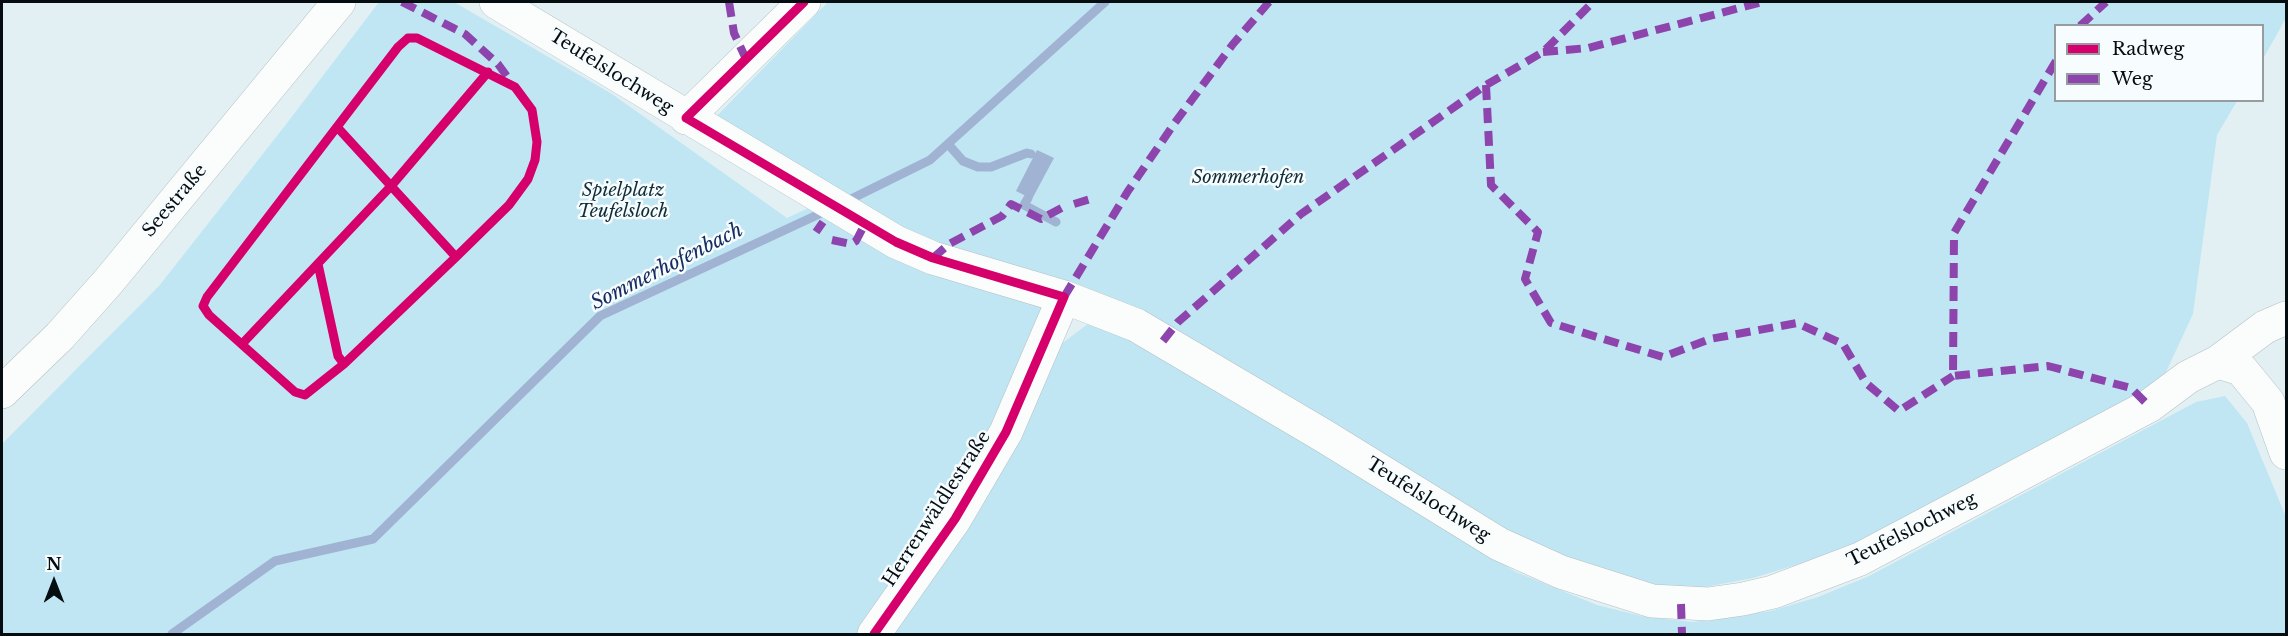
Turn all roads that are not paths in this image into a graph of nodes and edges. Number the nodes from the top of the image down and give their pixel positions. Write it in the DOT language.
graph roads {
  1 [pos="339,2"];
  2 [pos="496,2"];
  3 [pos="804,2"];
  4 [pos="686,118"];
  5 [pos="1064,297"];
  6 [pos="2286,318"];
  7 [pos="2218,362"];
  8 [pos="2,392"];
  9 [pos="2286,453"];
  10 [pos="874,634"];
  1 -- 8 [label="street, Seestraße"];
  2 -- 4 [label="street, Teufelslochweg"];
  3 -- 4 [label="street"];
  4 -- 5 [label="street, Teufelslochweg"];
  5 -- 7 [label="street, Teufelslochweg"];
  5 -- 10 [label="street, Herrenwäldlestraße"];
  6 -- 7 [label="street, Teufelslochweg"];
  7 -- 9 [label="street"];
}
